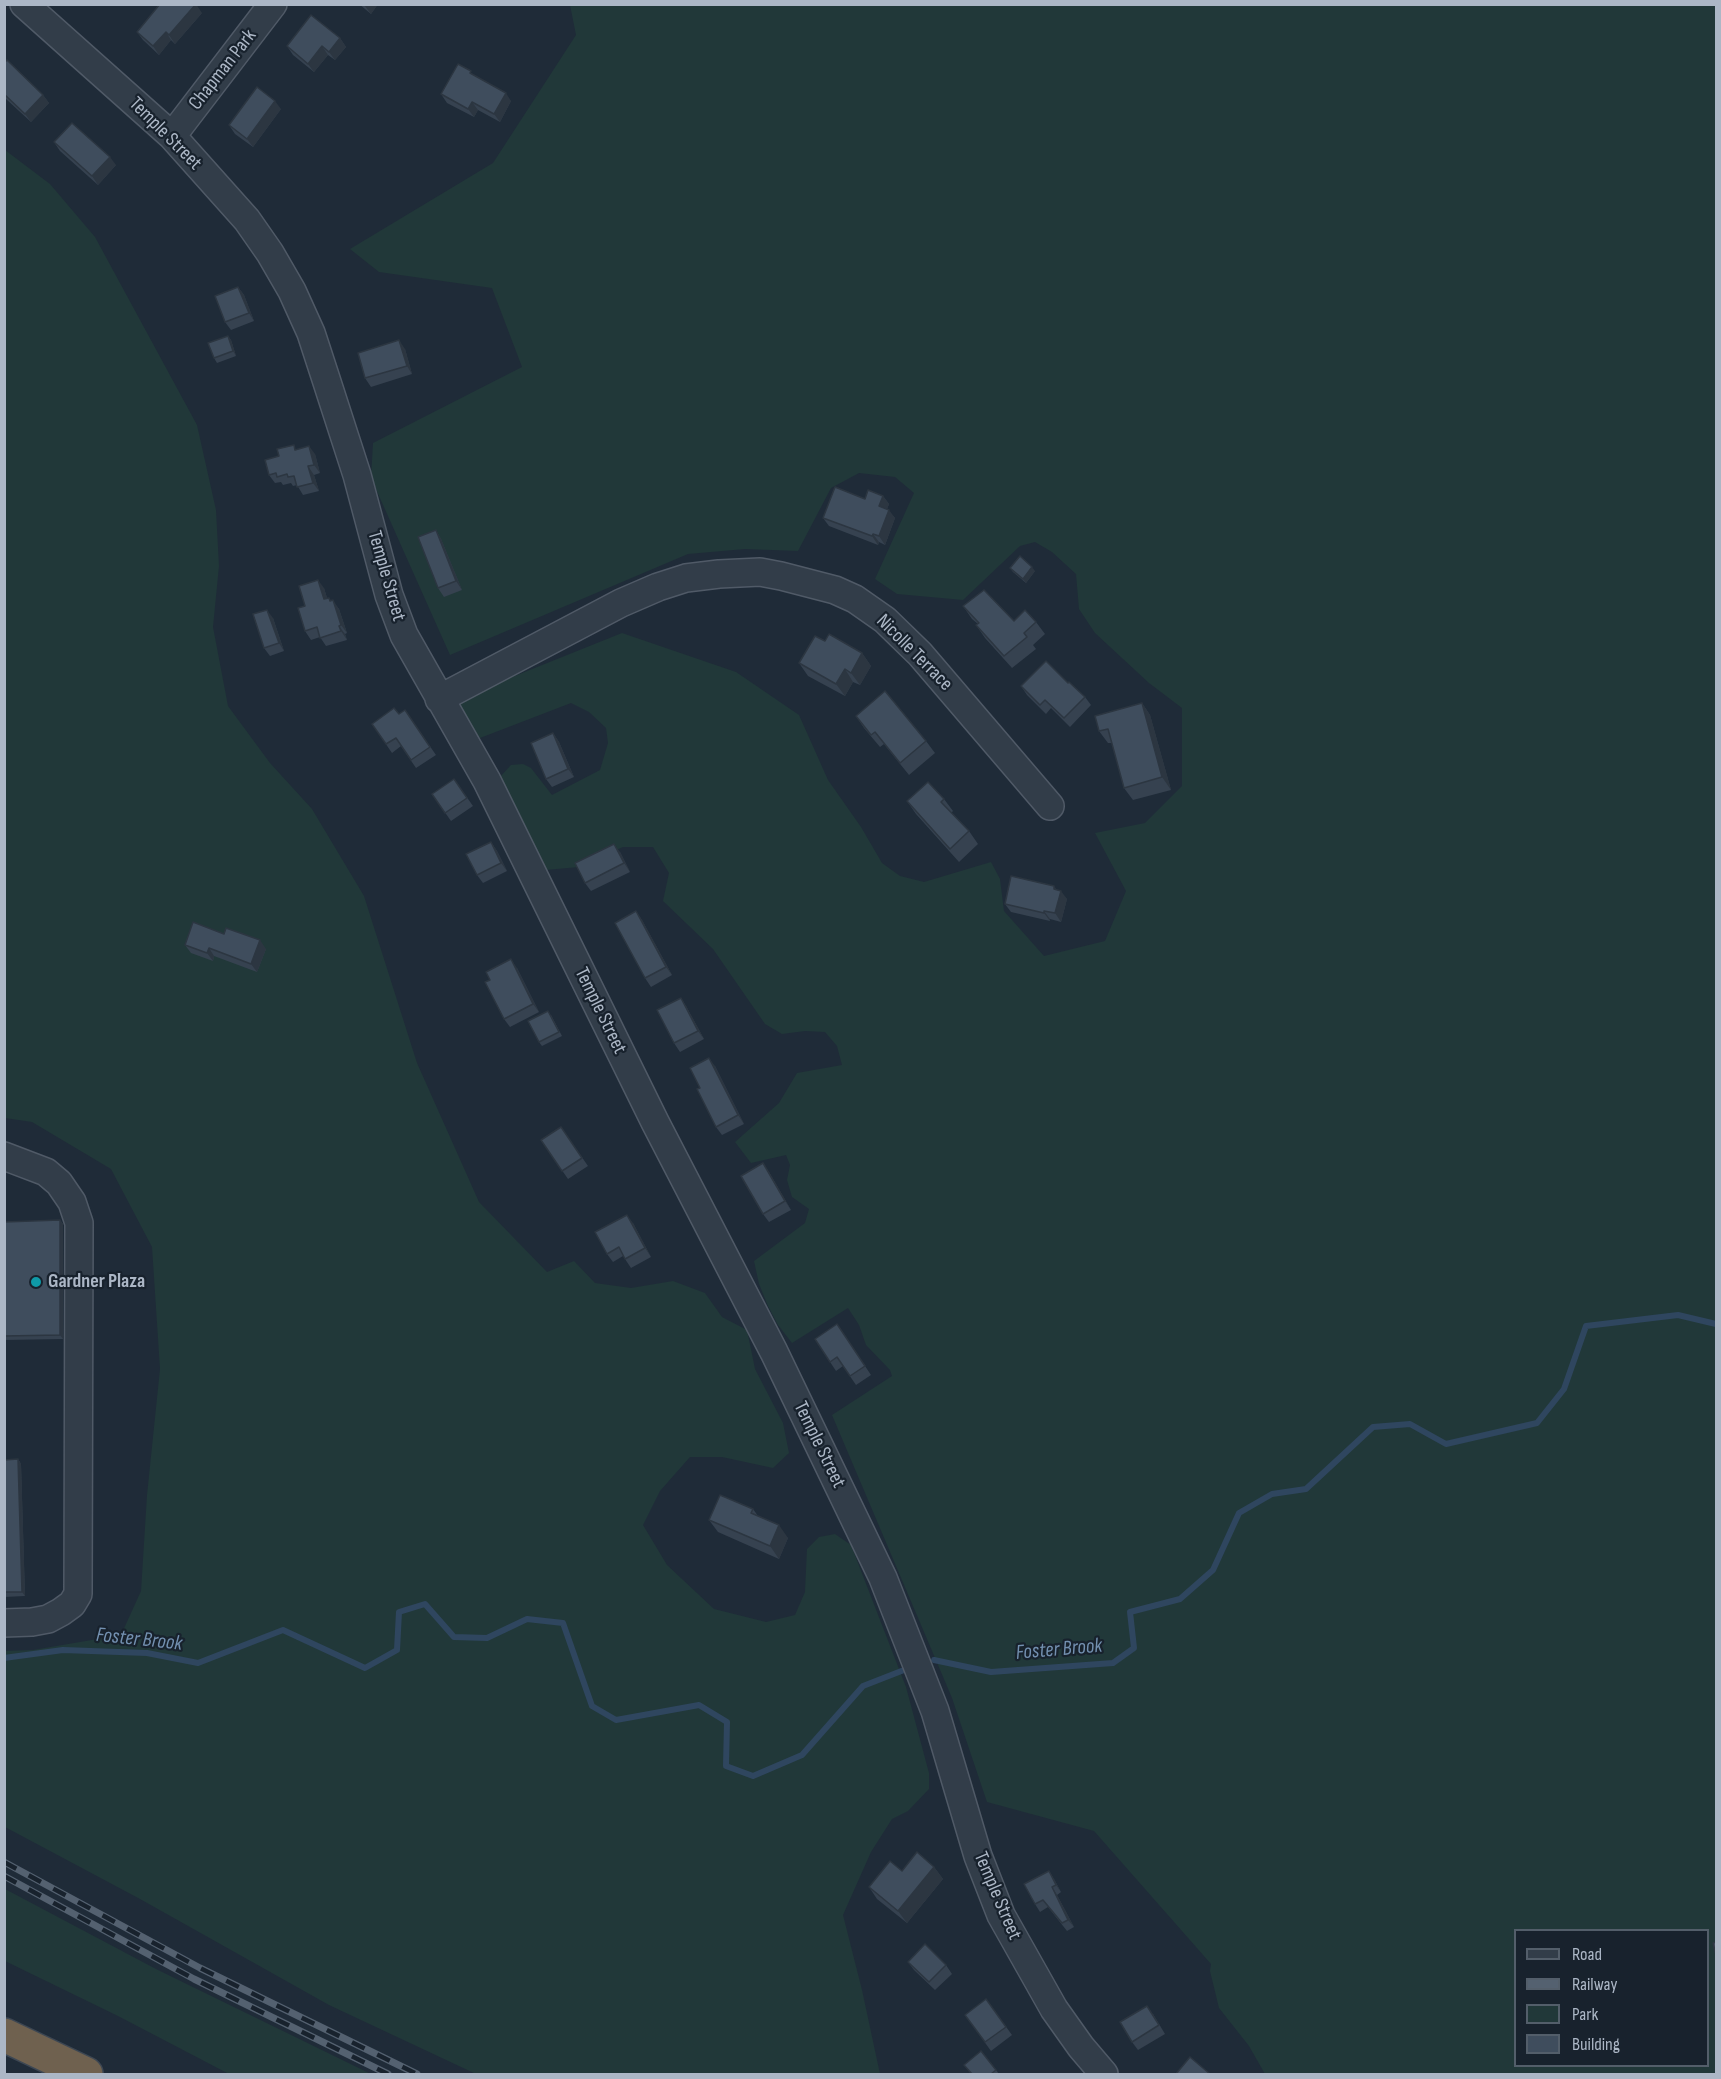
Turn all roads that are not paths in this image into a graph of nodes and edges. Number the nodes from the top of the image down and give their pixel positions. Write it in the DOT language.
graph roads {
  1 [pos="24,4"];
  2 [pos="273,4"];
  3 [pos="172,136"];
  4 [pos="439,699"];
  5 [pos="1050,806"];
  6 [pos="4,1156"];
  7 [pos="4,1623"];
  8 [pos="4,2035"];
  9 [pos="4,2059"];
  10 [pos="43,2074"];
  11 [pos="86,2074"];
  12 [pos="1104,2074"];
  1 -- 3 [label="street, Temple Street"];
  2 -- 3 [label="street, Chapman Park"];
  3 -- 4 [label="street, Temple Street"];
  4 -- 5 [label="street, Nicolle Terrace"];
  4 -- 12 [label="street, Temple Street"];
  6 -- 7 [label="street"];
  8 -- 11 [label="highway"];
  9 -- 10 [label="highway"];
}
